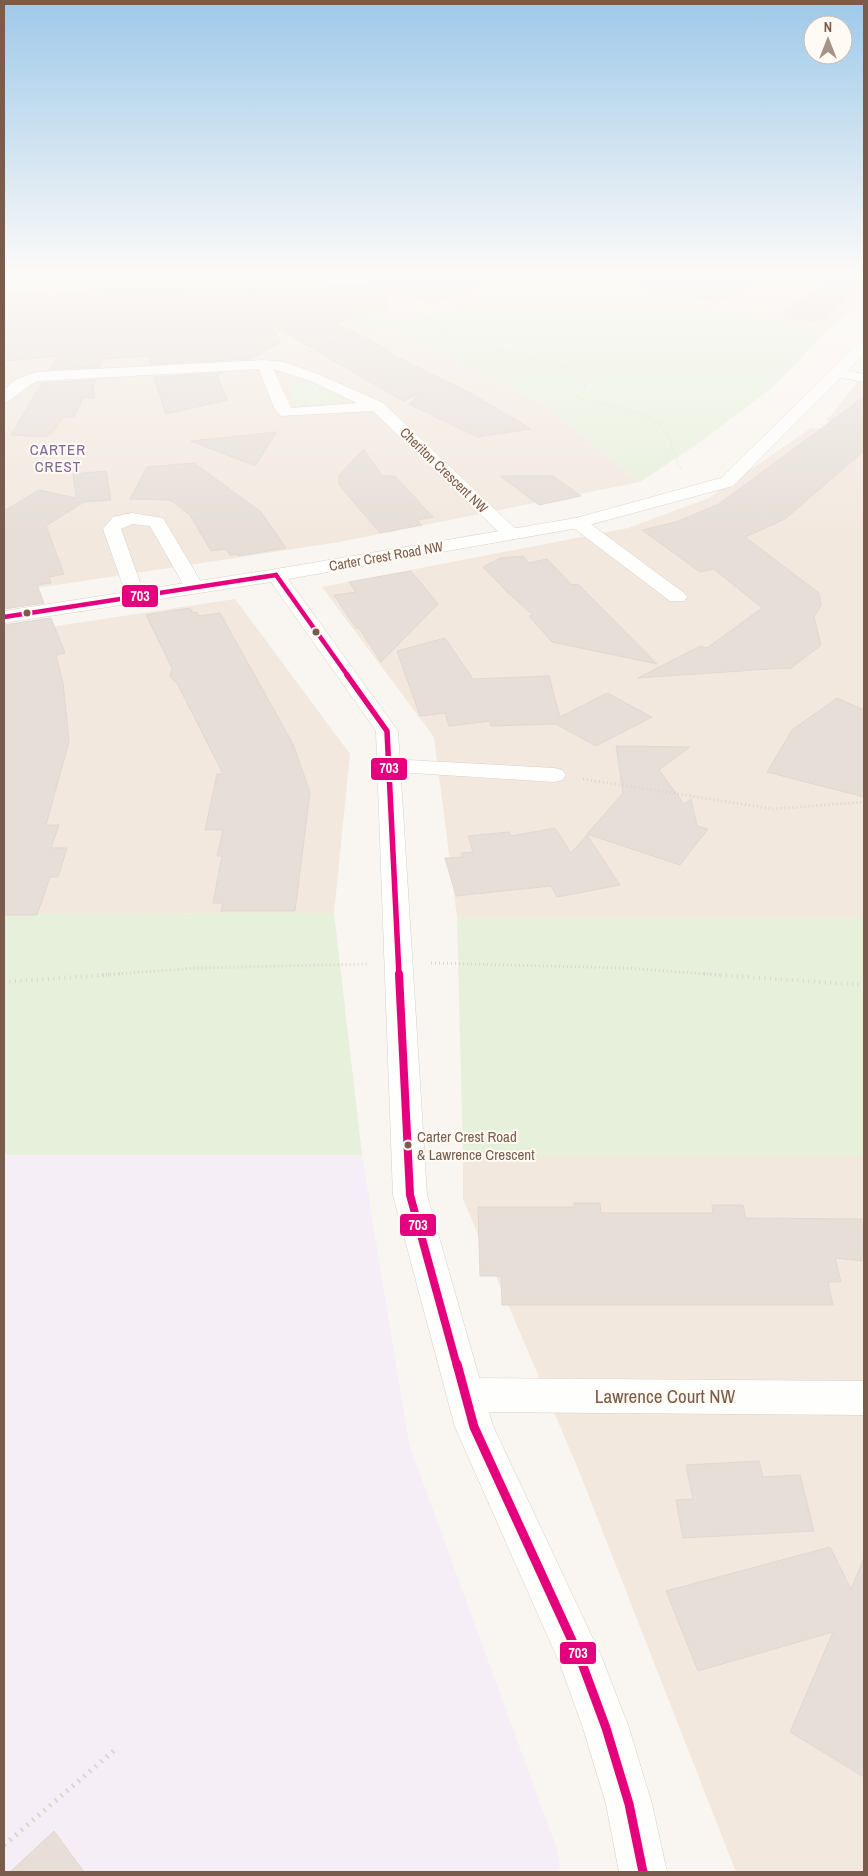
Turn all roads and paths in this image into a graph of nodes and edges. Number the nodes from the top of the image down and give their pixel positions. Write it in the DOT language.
graph roads {
  1 [pos="287,360"];
  2 [pos="536,360"];
  3 [pos="850,360"];
  4 [pos="264,364"];
  5 [pos="837,373"];
  6 [pos="864,378"];
  7 [pos="4,398"];
  8 [pos="377,406"];
  9 [pos="787,422"];
  10 [pos="864,429"];
  11 [pos="727,482"];
  12 [pos="578,523"];
  13 [pos="512,534"];
  14 [pos="276,575"];
  15 [pos="194,587"];
  16 [pos="135,596"];
  17 [pos="677,597"];
  18 [pos="4,617"];
  19 [pos="390,766"];
  20 [pos="554,775"];
  21 [pos="864,802"];
  22 [pos="400,963"];
  23 [pos="4,982"];
  24 [pos="864,985"];
  25 [pos="465,1395"];
  26 [pos="864,1398"];
  27 [pos="117,1748"];
  28 [pos="4,1845"];
  29 [pos="643,1872"];
  1 -- 4 [label="path"];
  2 -- 11 [label="path"];
  3 -- 5 [label="street, Carter Crest Road NW"];
  4 -- 7 [label="street, Cheriton Crescent NW"];
  4 -- 8 [label="street, Cheriton Crescent NW"];
  4 -- 8 [label="street"];
  5 -- 6 [label="street"];
  5 -- 9 [label="street, Carter Crest Road NW"];
  8 -- 13 [label="street, Cheriton Crescent NW"];
  9 -- 10 [label="path"];
  9 -- 11 [label="street, Carter Crest Road NW"];
  11 -- 12 [label="street, Carter Crest Road NW"];
  12 -- 13 [label="street, Carter Crest Road NW"];
  12 -- 17 [label="street"];
  13 -- 14 [label="street, Carter Crest Road NW"];
  14 -- 15 [label="street, Carter Crest Road NW"];
  14 -- 19 [label="street"];
  15 -- 16 [label="street, Carter Crest Road NW"];
  15 -- 16 [label="street"];
  16 -- 18 [label="street, Carter Crest Road NW"];
  19 -- 20 [label="street"];
  19 -- 22 [label="street"];
  20 -- 21 [label="path"];
  22 -- 23 [label="path"];
  22 -- 24 [label="path"];
  22 -- 25 [label="street"];
  25 -- 26 [label="street, Lawrence Court NW"];
  25 -- 29 [label="street"];
  27 -- 28 [label="path"];
}
